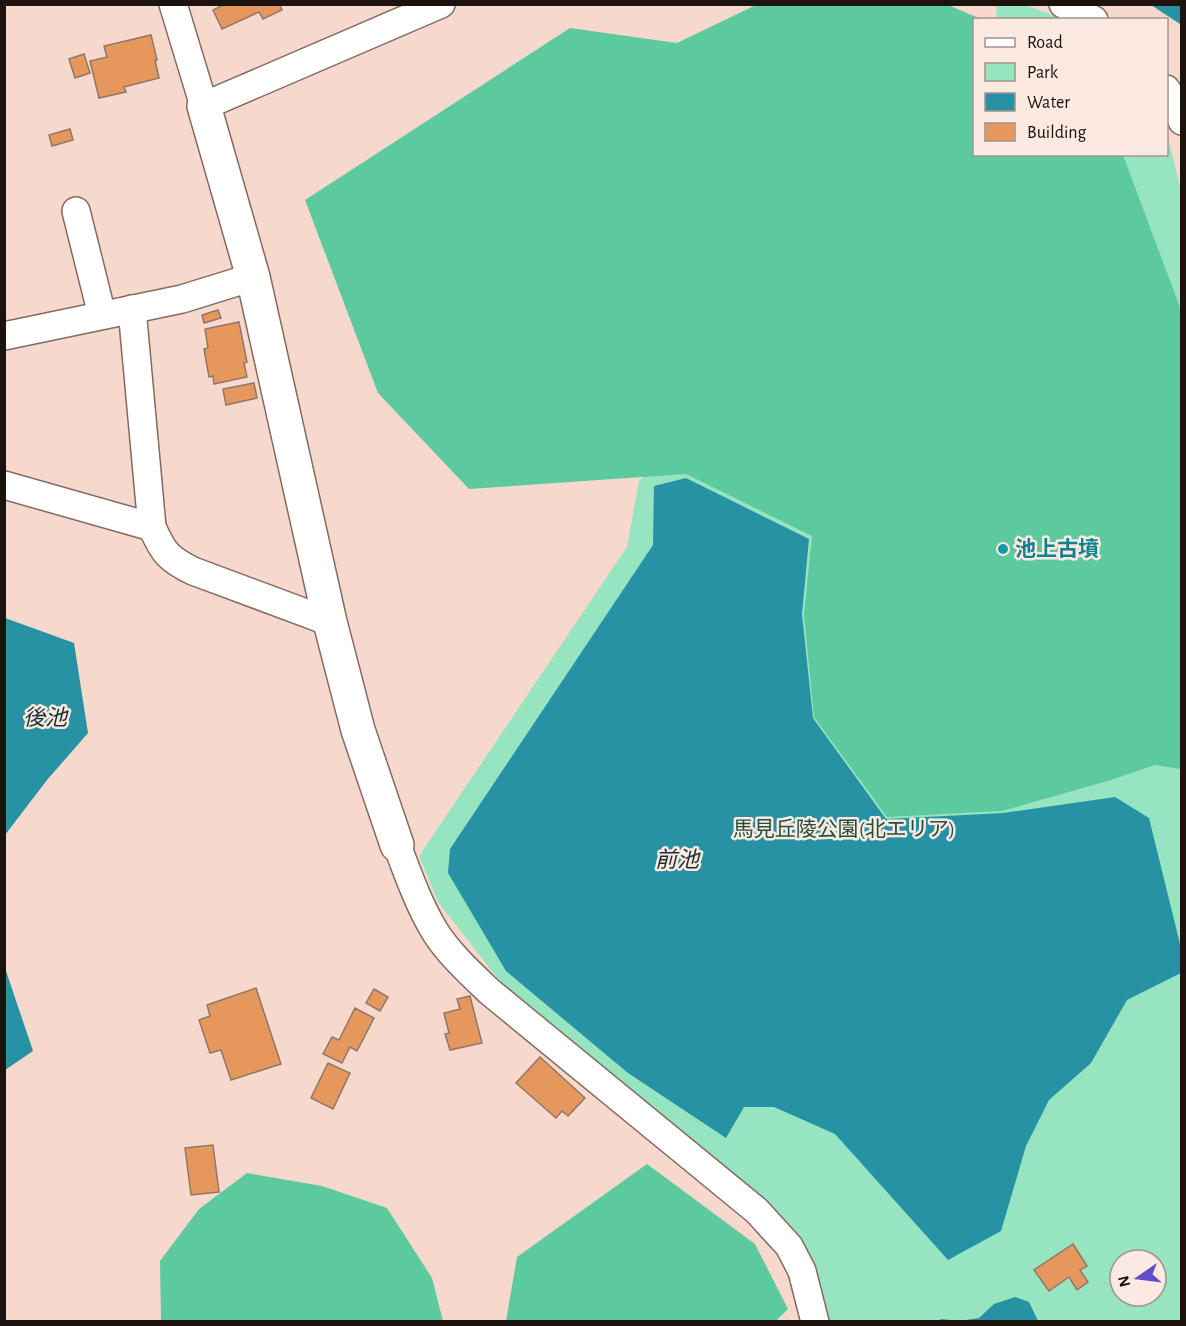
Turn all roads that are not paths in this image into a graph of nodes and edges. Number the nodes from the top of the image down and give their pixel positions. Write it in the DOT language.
graph roads {
  1 [pos="173,4"];
  2 [pos="441,4"];
  3 [pos="1063,4"];
  4 [pos="1090,18"];
  5 [pos="1168,91"];
  6 [pos="204,106"];
  7 [pos="1182,121"];
  8 [pos="76,211"];
  9 [pos="253,277"];
  10 [pos="132,309"];
  11 [pos="102,315"];
  12 [pos="4,336"];
  13 [pos="4,484"];
  14 [pos="152,527"];
  15 [pos="330,622"];
  16 [pos="397,845"];
  17 [pos="815,1322"];
  1 -- 6 [label="street"];
  2 -- 6 [label="street"];
  3 -- 4 [label="street"];
  5 -- 7 [label="street"];
  6 -- 9 [label="street"];
  8 -- 11 [label="street"];
  9 -- 10 [label="street"];
  9 -- 15 [label="street"];
  10 -- 11 [label="street"];
  10 -- 14 [label="street"];
  11 -- 12 [label="street"];
  13 -- 14 [label="street"];
  14 -- 15 [label="street"];
  15 -- 16 [label="street"];
  16 -- 17 [label="street"];
}
